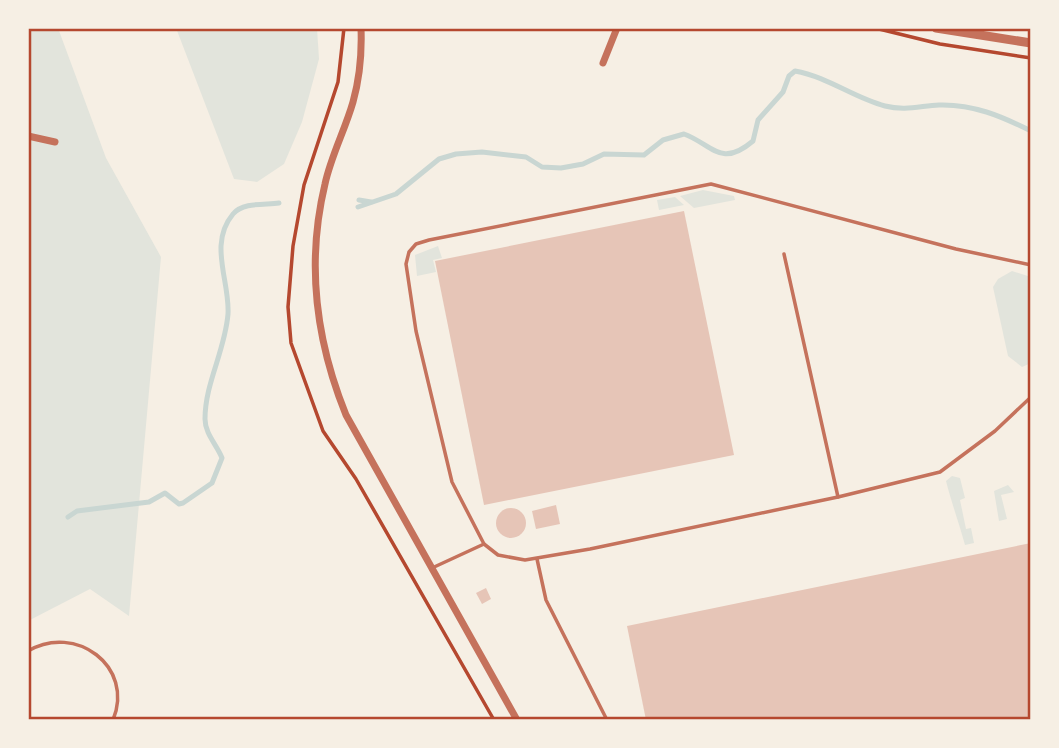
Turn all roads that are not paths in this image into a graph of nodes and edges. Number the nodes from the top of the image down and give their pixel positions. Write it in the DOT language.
graph roads {
  1 [pos="361,28"];
  2 [pos="617,28"];
  3 [pos="936,28"];
  4 [pos="1031,43"];
  5 [pos="603,63"];
  6 [pos="28,136"];
  7 [pos="55,142"];
  8 [pos="784,254"];
  9 [pos="1031,265"];
  10 [pos="1031,397"];
  11 [pos="838,498"];
  12 [pos="484,544"];
  13 [pos="537,559"];
  14 [pos="430,568"];
  15 [pos="28,651"];
  16 [pos="113,720"];
  17 [pos="517,720"];
  18 [pos="607,720"];
  1 -- 14 [label="street"];
  2 -- 5 [label="street"];
  3 -- 4 [label="street"];
  6 -- 7 [label="street"];
  8 -- 11 [label="lane"];
  9 -- 12 [label="lane"];
  10 -- 11 [label="lane"];
  11 -- 13 [label="lane"];
  12 -- 13 [label="lane"];
  12 -- 14 [label="lane"];
  13 -- 18 [label="lane"];
  14 -- 17 [label="street"];
  15 -- 16 [label="lane"];
}
